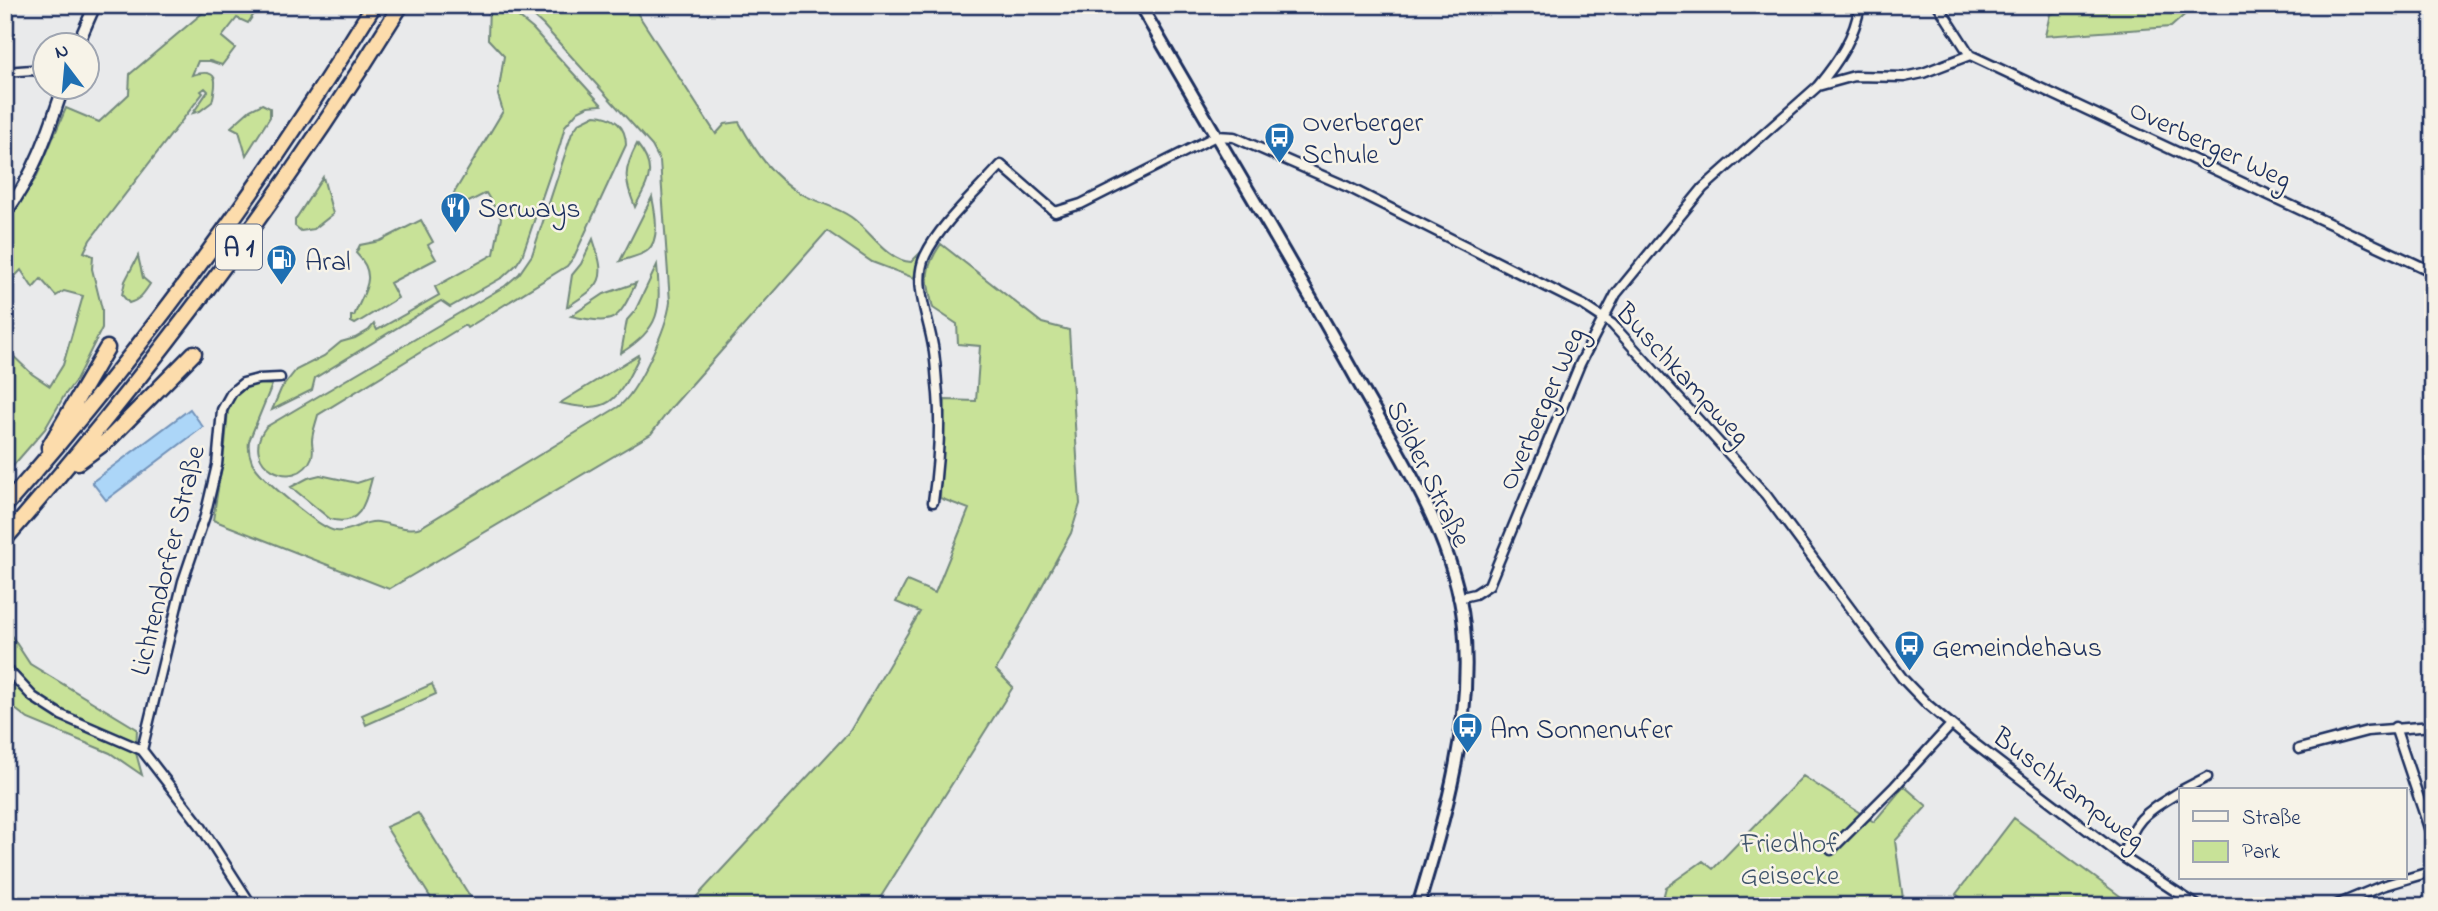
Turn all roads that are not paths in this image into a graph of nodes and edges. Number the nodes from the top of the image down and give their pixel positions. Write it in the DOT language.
graph roads {
  1 [pos="95,5"];
  2 [pos="374,5"];
  3 [pos="401,5"];
  4 [pos="1140,5"];
  5 [pos="1860,5"];
  6 [pos="1938,5"];
  7 [pos="83,32"];
  8 [pos="1970,55"];
  9 [pos="32,70"];
  10 [pos="5,72"];
  11 [pos="1818,86"];
  12 [pos="58,102"];
  13 [pos="1216,136"];
  14 [pos="5,214"];
  15 [pos="2433,272"];
  16 [pos="1604,318"];
  17 [pos="107,348"];
  18 [pos="194,353"];
  19 [pos="280,377"];
  20 [pos="39,468"];
  21 [pos="60,476"];
  22 [pos="933,502"];
  23 [pos="5,506"];
  24 [pos="5,539"];
  25 [pos="1458,598"];
  26 [pos="5,667"];
  27 [pos="1951,725"];
  28 [pos="2433,726"];
  29 [pos="2395,727"];
  30 [pos="2300,749"];
  31 [pos="142,750"];
  32 [pos="2207,777"];
  33 [pos="2187,788"];
  34 [pos="2179,792"];
  35 [pos="2433,840"];
  36 [pos="1831,850"];
  37 [pos="2123,857"];
  38 [pos="2433,871"];
  39 [pos="2406,879"];
  40 [pos="2402,880"];
  41 [pos="2336,905"];
  42 [pos="252,906"];
  43 [pos="1418,906"];
  44 [pos="2198,906"];
  1 -- 7 [label="street"];
  2 -- 20 [label="highway, A 1"];
  3 -- 21 [label="highway, A 1"];
  4 -- 13 [label="main road, Sölder Straße"];
  5 -- 11 [label="street, Overberger Weg"];
  6 -- 8 [label="street"];
  8 -- 11 [label="street, Overberger Weg"];
  8 -- 15 [label="street, Overberger Weg"];
  9 -- 10 [label="street"];
  11 -- 16 [label="street, Overberger Weg"];
  12 -- 14 [label="street"];
  13 -- 16 [label="street, Buschkampweg"];
  13 -- 22 [label="street"];
  13 -- 25 [label="main road, Sölder Straße"];
  16 -- 25 [label="street, Overberger Weg"];
  16 -- 27 [label="street, Buschkampweg"];
  17 -- 20 [label="highway"];
  18 -- 21 [label="highway"];
  19 -- 31 [label="street, Lichtendorfer Straße"];
  20 -- 23 [label="highway, A 1"];
  21 -- 24 [label="highway, A 1"];
  25 -- 43 [label="main road, Sölder Straße"];
  26 -- 31 [label="street"];
  27 -- 36 [label="street, Buschkampweg"];
  27 -- 37 [label="street, Buschkampweg"];
  28 -- 29 [label="street"];
  29 -- 30 [label="street"];
  29 -- 35 [label="street"];
  31 -- 42 [label="street"];
  32 -- 33 [label="street"];
  34 -- 37 [label="street"];
  37 -- 44 [label="street, Buschkampweg"];
  38 -- 39 [label="street"];
  40 -- 41 [label="street"];
}
